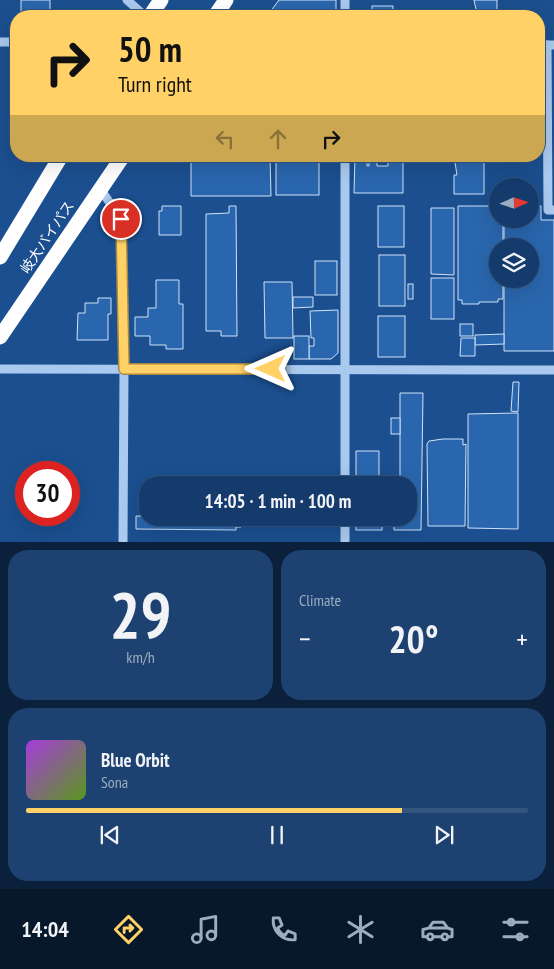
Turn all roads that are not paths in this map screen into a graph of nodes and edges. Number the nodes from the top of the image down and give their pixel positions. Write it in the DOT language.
graph roads {
  1 [pos="127,0"];
  2 [pos="138,10"];
  3 [pos="547,45"];
  4 [pos="57,162"];
  5 [pos="119,162"];
  6 [pos="345,162"];
  7 [pos="101,190"];
  8 [pos="554,210"];
  9 [pos="0,258"];
  10 [pos="0,337"];
  11 [pos="0,369"];
  12 [pos="124,369"];
  13 [pos="345,369"];
  14 [pos="554,370"];
  15 [pos="345,476"];
  16 [pos="345,526"];
  17 [pos="123,542"];
  18 [pos="345,542"];
  1 -- 2 [label="street"];
  3 -- 8 [label="street"];
  4 -- 9 [label="highway, 岐大バイパス"];
  5 -- 7 [label="highway, 岐大バイパス"];
  6 -- 13 [label="street"];
  7 -- 10 [label="highway, 岐大バイパス"];
  7 -- 12 [label="street"];
  11 -- 12 [label="street"];
  12 -- 13 [label="street"];
  12 -- 17 [label="street"];
  13 -- 14 [label="street"];
  13 -- 15 [label="street"];
  16 -- 18 [label="street"];
}
